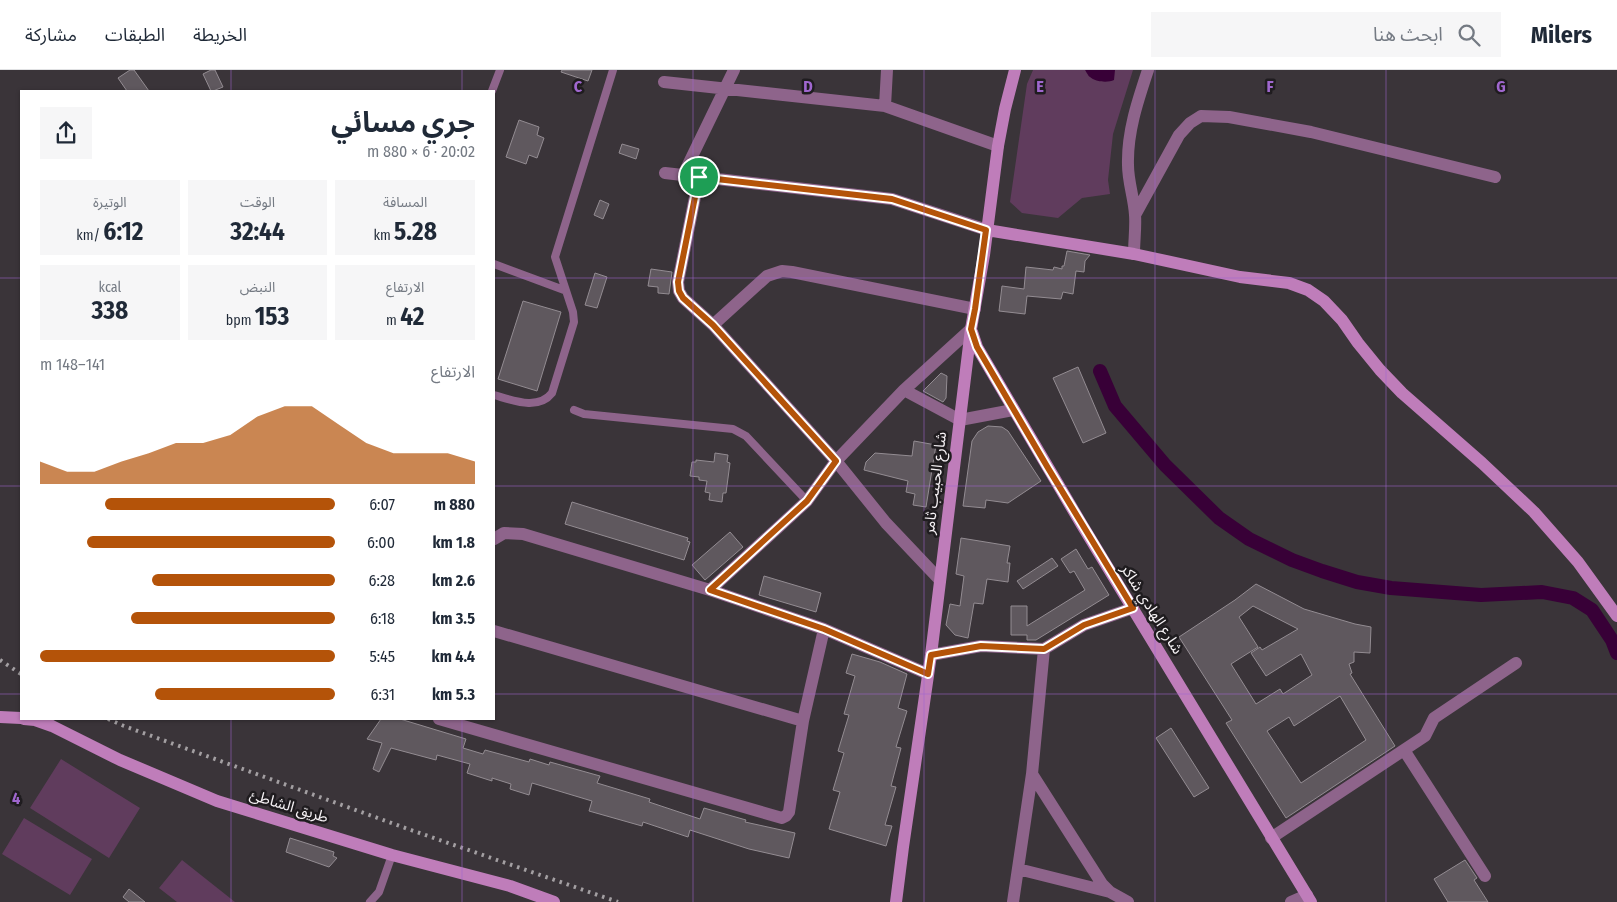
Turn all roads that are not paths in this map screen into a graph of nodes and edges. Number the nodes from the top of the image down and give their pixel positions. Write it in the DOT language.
graph roads {
  1 [pos="500,70"];
  2 [pos="613,70"];
  3 [pos="734,70"];
  4 [pos="887,70"];
  5 [pos="1015,70"];
  6 [pos="1148,70"];
  7 [pos="664,82"];
  8 [pos="725,88"];
  9 [pos="492,90"];
  10 [pos="885,106"];
  11 [pos="998,146"];
  12 [pos="666,173"];
  13 [pos="683,175"];
  14 [pos="699,177"];
  15 [pos="1495,177"];
  16 [pos="1135,215"];
  17 [pos="986,230"];
  18 [pos="1134,254"];
  19 [pos="495,264"];
  20 [pos="564,290"];
  21 [pos="975,309"];
  22 [pos="713,325"];
  23 [pos="971,329"];
  24 [pos="904,390"];
  25 [pos="495,396"];
  26 [pos="574,410"];
  27 [pos="1013,410"];
  28 [pos="960,420"];
  29 [pos="836,461"];
  30 [pos="807,501"];
  31 [pos="495,538"];
  32 [pos="940,580"];
  33 [pos="710,590"];
  34 [pos="1133,608"];
  35 [pos="1617,616"];
  36 [pos="824,629"];
  37 [pos="495,631"];
  38 [pos="1044,649"];
  39 [pos="931,655"];
  40 [pos="1516,663"];
  41 [pos="928,674"];
  42 [pos="0,717"];
  43 [pos="20,719"];
  44 [pos="35,720"];
  45 [pos="442,720"];
  46 [pos="803,721"];
  47 [pos="1404,750"];
  48 [pos="1032,774"];
  49 [pos="1271,838"];
  50 [pos="392,855"];
  51 [pos="1018,869"];
  52 [pos="1484,876"];
  53 [pos="1110,892"];
  54 [pos="1309,898"];
  55 [pos="370,902"];
  56 [pos="554,902"];
  57 [pos="896,902"];
  58 [pos="1013,902"];
  59 [pos="1128,902"];
  60 [pos="1291,902"];
  1 -- 9 [label="lane"];
  2 -- 20 [label="lane"];
  3 -- 8 [label="street"];
  4 -- 10 [label="street"];
  5 -- 11 [label="street, شارع الحبيب ثامر"];
  6 -- 16 [label="street"];
  7 -- 8 [label="street"];
  8 -- 10 [label="street"];
  8 -- 13 [label="street"];
  10 -- 11 [label="street"];
  11 -- 17 [label="street, شارع الحبيب ثامر"];
  12 -- 13 [label="street"];
  13 -- 14 [label="street"];
  14 -- 17 [label="street"];
  14 -- 22 [label="street"];
  15 -- 16 [label="street"];
  16 -- 18 [label="street"];
  17 -- 18 [label="street"];
  17 -- 21 [label="street, شارع الحبيب ثامر"];
  18 -- 35 [label="street"];
  19 -- 20 [label="lane"];
  20 -- 25 [label="lane"];
  21 -- 22 [label="street"];
  21 -- 23 [label="street, شارع الحبيب ثامر"];
  22 -- 29 [label="street"];
  23 -- 24 [label="street"];
  23 -- 27 [label="street, شارع الهادي شاكر"];
  23 -- 28 [label="street, شارع الحبيب ثامر"];
  24 -- 28 [label="street"];
  24 -- 29 [label="street"];
  26 -- 30 [label="lane"];
  27 -- 28 [label="street"];
  27 -- 34 [label="street, شارع الهادي شاكر"];
  28 -- 32 [label="street, شارع الحبيب ثامر"];
  29 -- 30 [label="street"];
  29 -- 32 [label="street"];
  30 -- 33 [label="street"];
  31 -- 33 [label="street"];
  32 -- 39 [label="street, شارع الحبيب ثامر"];
  33 -- 36 [label="street"];
  34 -- 38 [label="street"];
  34 -- 49 [label="street, شارع الهادي شاكر"];
  36 -- 41 [label="street"];
  36 -- 46 [label="street"];
  37 -- 46 [label="street"];
  38 -- 39 [label="street"];
  38 -- 48 [label="street"];
  39 -- 41 [label="street, شارع الحبيب ثامر"];
  40 -- 47 [label="street"];
  41 -- 57 [label="street, شارع الحبيب ثامر"];
  42 -- 43 [label="street, طريق الشاطئ"];
  44 -- 50 [label="street, طريق الشاطئ"];
  45 -- 46 [label="street"];
  47 -- 49 [label="street"];
  47 -- 52 [label="street"];
  48 -- 51 [label="street"];
  48 -- 53 [label="street"];
  49 -- 54 [label="street, شارع الهادي شاكر"];
  50 -- 55 [label="lane"];
  50 -- 56 [label="street, طريق الشاطئ"];
  51 -- 53 [label="street"];
  51 -- 58 [label="street"];
  53 -- 59 [label="street"];
  54 -- 60 [label="street"];
}
